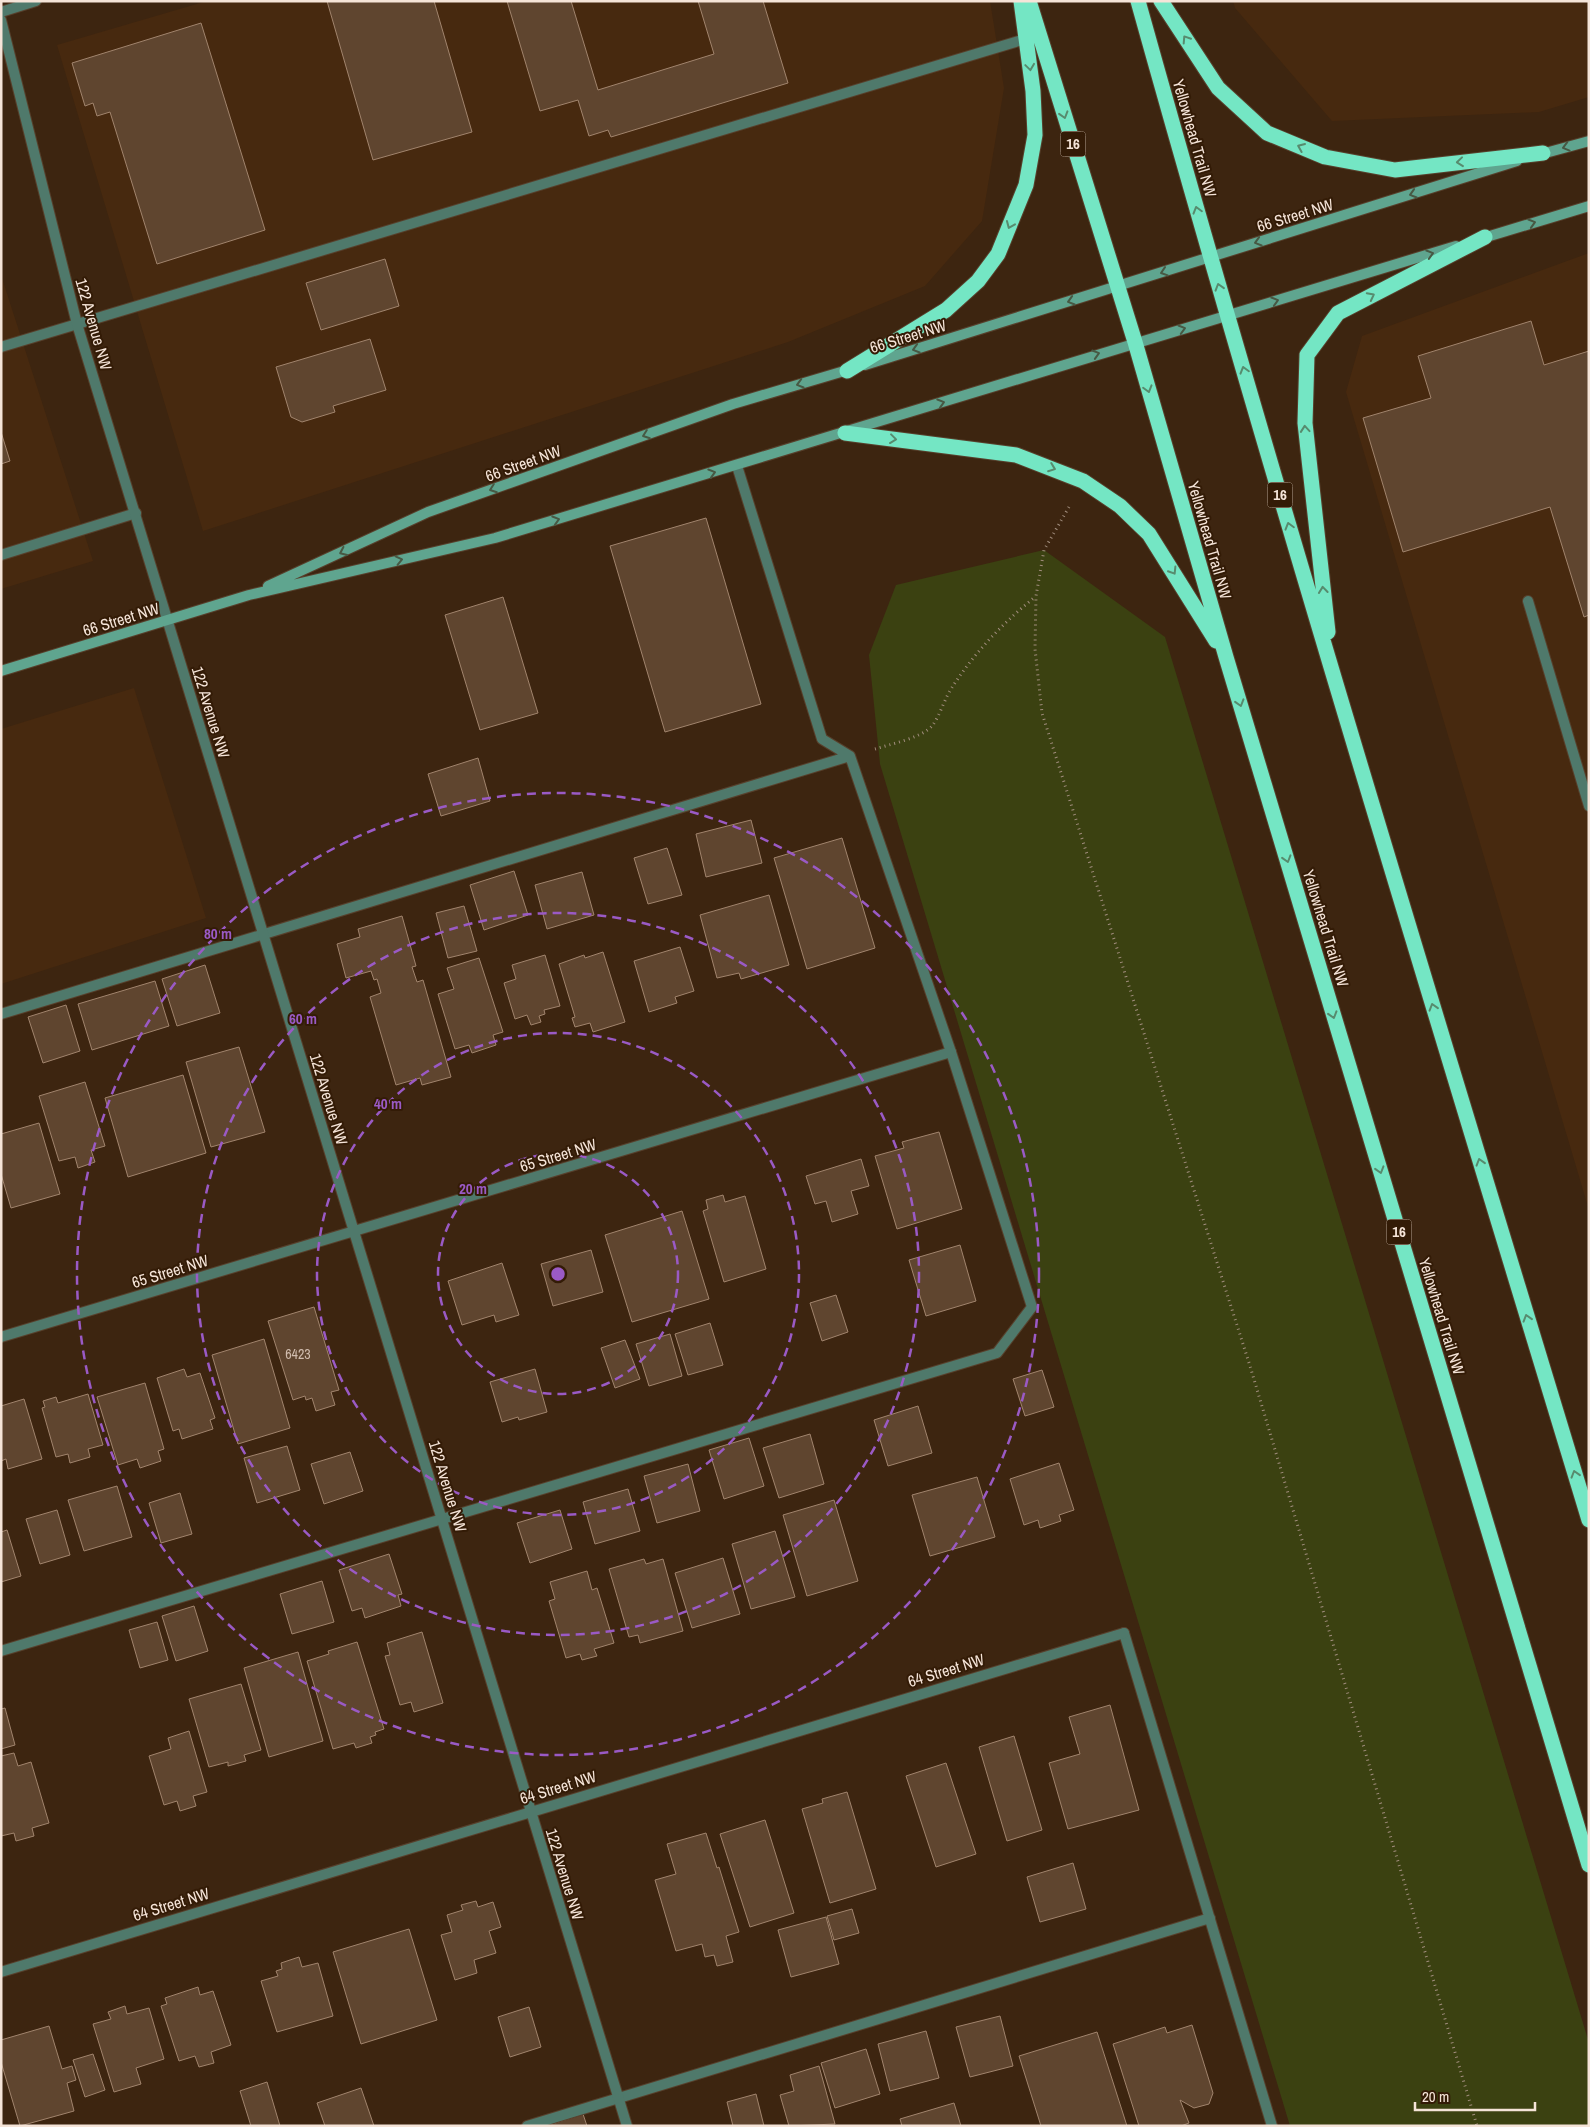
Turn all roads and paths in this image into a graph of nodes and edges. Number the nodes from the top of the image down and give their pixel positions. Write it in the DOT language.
graph roads {
  1 [pos="36,1"];
  2 [pos="1021,1"];
  3 [pos="1029,1"];
  4 [pos="1161,1"];
  5 [pos="1142,2"];
  6 [pos="1,12"];
  7 [pos="1,20"];
  8 [pos="1033,37"];
  9 [pos="1589,141"];
  10 [pos="1544,153"];
  11 [pos="1589,206"];
  12 [pos="1485,237"];
  13 [pos="1210,257"];
  14 [pos="1118,287"];
  15 [pos="1228,316"];
  16 [pos="77,324"];
  17 [pos="1135,342"];
  18 [pos="1,347"];
  19 [pos="847,370"];
  20 [pos="845,433"];
  21 [pos="737,466"];
  22 [pos="1083,481"];
  23 [pos="136,513"];
  24 [pos="1,554"];
  25 [pos="249,595"];
  26 [pos="1036,596"];
  27 [pos="1528,601"];
  28 [pos="167,621"];
  29 [pos="1226,656"];
  30 [pos="1,670"];
  31 [pos="1332,674"];
  32 [pos="850,756"];
  33 [pos="1589,806"];
  34 [pos="263,934"];
  35 [pos="1,1014"];
  36 [pos="951,1052"];
  37 [pos="354,1232"];
  38 [pos="1,1337"];
  39 [pos="442,1520"];
  40 [pos="1589,1520"];
  41 [pos="1,1651"];
  42 [pos="530,1811"];
  43 [pos="1589,1865"];
  44 [pos="1210,1918"];
  45 [pos="1,1972"];
  46 [pos="618,2098"];
  47 [pos="527,2126"];
  48 [pos="627,2126"];
  49 [pos="1272,2126"];
  50 [pos="1477,2126"];
  1 -- 6 [label="street"];
  2 -- 8 [label="highway"];
  3 -- 8 [label="highway, Yellowhead Trail NW / 16"];
  10 -- 4 [label="highway, one-way"];
  13 -- 5 [label="highway, Yellowhead Trail NW / 16, one-way"];
  7 -- 16 [label="street, 122 Avenue NW"];
  8 -- 14 [label="highway, Yellowhead Trail NW / 16, one-way"];
  8 -- 16 [label="street"];
  8 -- 19 [label="highway, one-way"];
  9 -- 10 [label="main road, 66 Street NW, one-way"];
  10 -- 13 [label="main road, 66 Street NW, one-way"];
  12 -- 11 [label="main road, 66 Street NW, one-way"];
  15 -- 12 [label="main road, 66 Street NW, one-way"];
  31 -- 12 [label="highway, one-way"];
  13 -- 14 [label="main road, 66 Street NW, one-way"];
  15 -- 13 [label="highway, Yellowhead Trail NW / 16, one-way"];
  14 -- 17 [label="highway, Yellowhead Trail NW / 16"];
  14 -- 19 [label="main road, 66 Street NW, one-way"];
  17 -- 15 [label="main road, 66 Street NW, one-way"];
  31 -- 15 [label="highway, Yellowhead Trail NW / 16, one-way"];
  16 -- 18 [label="street"];
  16 -- 23 [label="street, 122 Avenue NW"];
  20 -- 17 [label="main road, 66 Street NW, one-way"];
  17 -- 29 [label="highway, Yellowhead Trail NW / 16, one-way"];
  19 -- 25 [label="main road, 66 Street NW, one-way"];
  20 -- 21 [label="main road, 66 Street NW"];
  20 -- 22 [label="highway, one-way"];
  25 -- 21 [label="main road, 66 Street NW, one-way"];
  21 -- 32 [label="street"];
  22 -- 26 [label="path"];
  22 -- 29 [label="highway, one-way"];
  23 -- 24 [label="street"];
  23 -- 28 [label="street, 122 Avenue NW"];
  25 -- 28 [label="main road, 66 Street NW"];
  26 -- 32 [label="path"];
  26 -- 50 [label="path"];
  27 -- 33 [label="street"];
  28 -- 30 [label="main road, 66 Street NW"];
  28 -- 34 [label="street, 122 Avenue NW"];
  29 -- 43 [label="highway, Yellowhead Trail NW / 16, one-way"];
  40 -- 31 [label="highway, Yellowhead Trail NW / 16, one-way"];
  32 -- 34 [label="street"];
  32 -- 36 [label="street"];
  34 -- 35 [label="street"];
  34 -- 37 [label="street, 122 Avenue NW"];
  36 -- 37 [label="street, 65 Street NW"];
  36 -- 39 [label="street"];
  37 -- 38 [label="street, 65 Street NW"];
  37 -- 39 [label="street, 122 Avenue NW"];
  39 -- 41 [label="street"];
  39 -- 42 [label="street, 122 Avenue NW"];
  42 -- 44 [label="street, 64 Street NW"];
  42 -- 45 [label="street, 64 Street NW"];
  42 -- 46 [label="street, 122 Avenue NW"];
  44 -- 46 [label="street"];
  44 -- 49 [label="street"];
  46 -- 47 [label="street"];
  46 -- 48 [label="street, 122 Avenue NW"];
}
